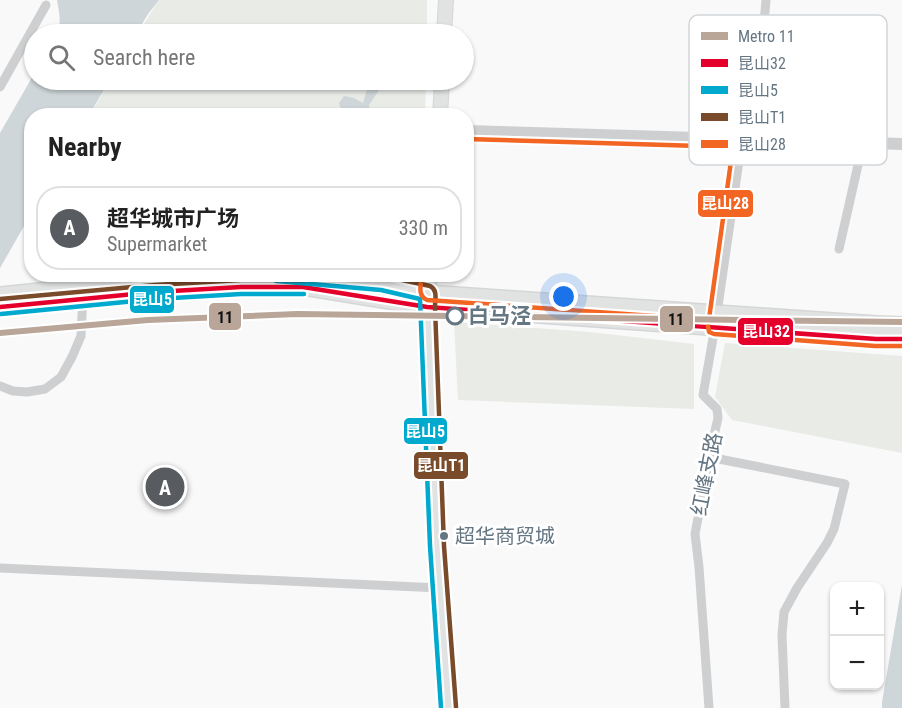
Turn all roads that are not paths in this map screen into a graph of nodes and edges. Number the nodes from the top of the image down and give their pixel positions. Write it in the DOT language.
graph roads {
  1 [pos="446,0"];
  2 [pos="766,0"];
  3 [pos="46,5"];
  4 [pos="765,15"];
  5 [pos="35,24"];
  6 [pos="445,24"];
  7 [pos="24,44"];
  8 [pos="0,87"];
  9 [pos="441,90"];
  10 [pos="440,108"];
  11 [pos="474,131"];
  12 [pos="689,138"];
  13 [pos="887,144"];
  14 [pos="902,144"];
  15 [pos="738,165"];
  16 [pos="858,165"];
  17 [pos="839,249"];
  18 [pos="84,282"];
  19 [pos="174,282"];
  20 [pos="370,282"];
  21 [pos="429,282"];
  22 [pos="154,285"];
  23 [pos="0,296"];
  24 [pos="428,300"];
  25 [pos="0,307"];
  26 [pos="715,320"];
  27 [pos="902,325"];
  28 [pos="902,339"];
  29 [pos="0,386"];
  30 [pos="709,457"];
  31 [pos="0,568"];
  32 [pos="440,588"];
  33 [pos="449,708"];
  34 [pos="709,708"];
  35 [pos="785,708"];
  1 -- 6 [label="main road"];
  2 -- 4 [label="street, 红峰支路"];
  3 -- 5 [label="street"];
  7 -- 8 [label="street"];
  9 -- 10 [label="main road"];
  11 -- 12 [label="street"];
  13 -- 14 [label="street"];
  15 -- 26 [label="street, 红峰支路"];
  16 -- 17 [label="street"];
  18 -- 29 [label="street"];
  19 -- 22 [label="main road"];
  20 -- 24 [label="main road"];
  21 -- 24 [label="main road"];
  22 -- 23 [label="main road, bridge"];
  22 -- 24 [label="main road"];
  22 -- 25 [label="main road, bridge"];
  24 -- 26 [label="main road"];
  24 -- 32 [label="main road"];
  26 -- 27 [label="main road"];
  26 -- 28 [label="main road"];
  26 -- 30 [label="street, 红峰支路"];
  30 -- 34 [label="street, 红峰支路"];
  30 -- 35 [label="street"];
  31 -- 32 [label="street"];
  32 -- 33 [label="main road"];
}
